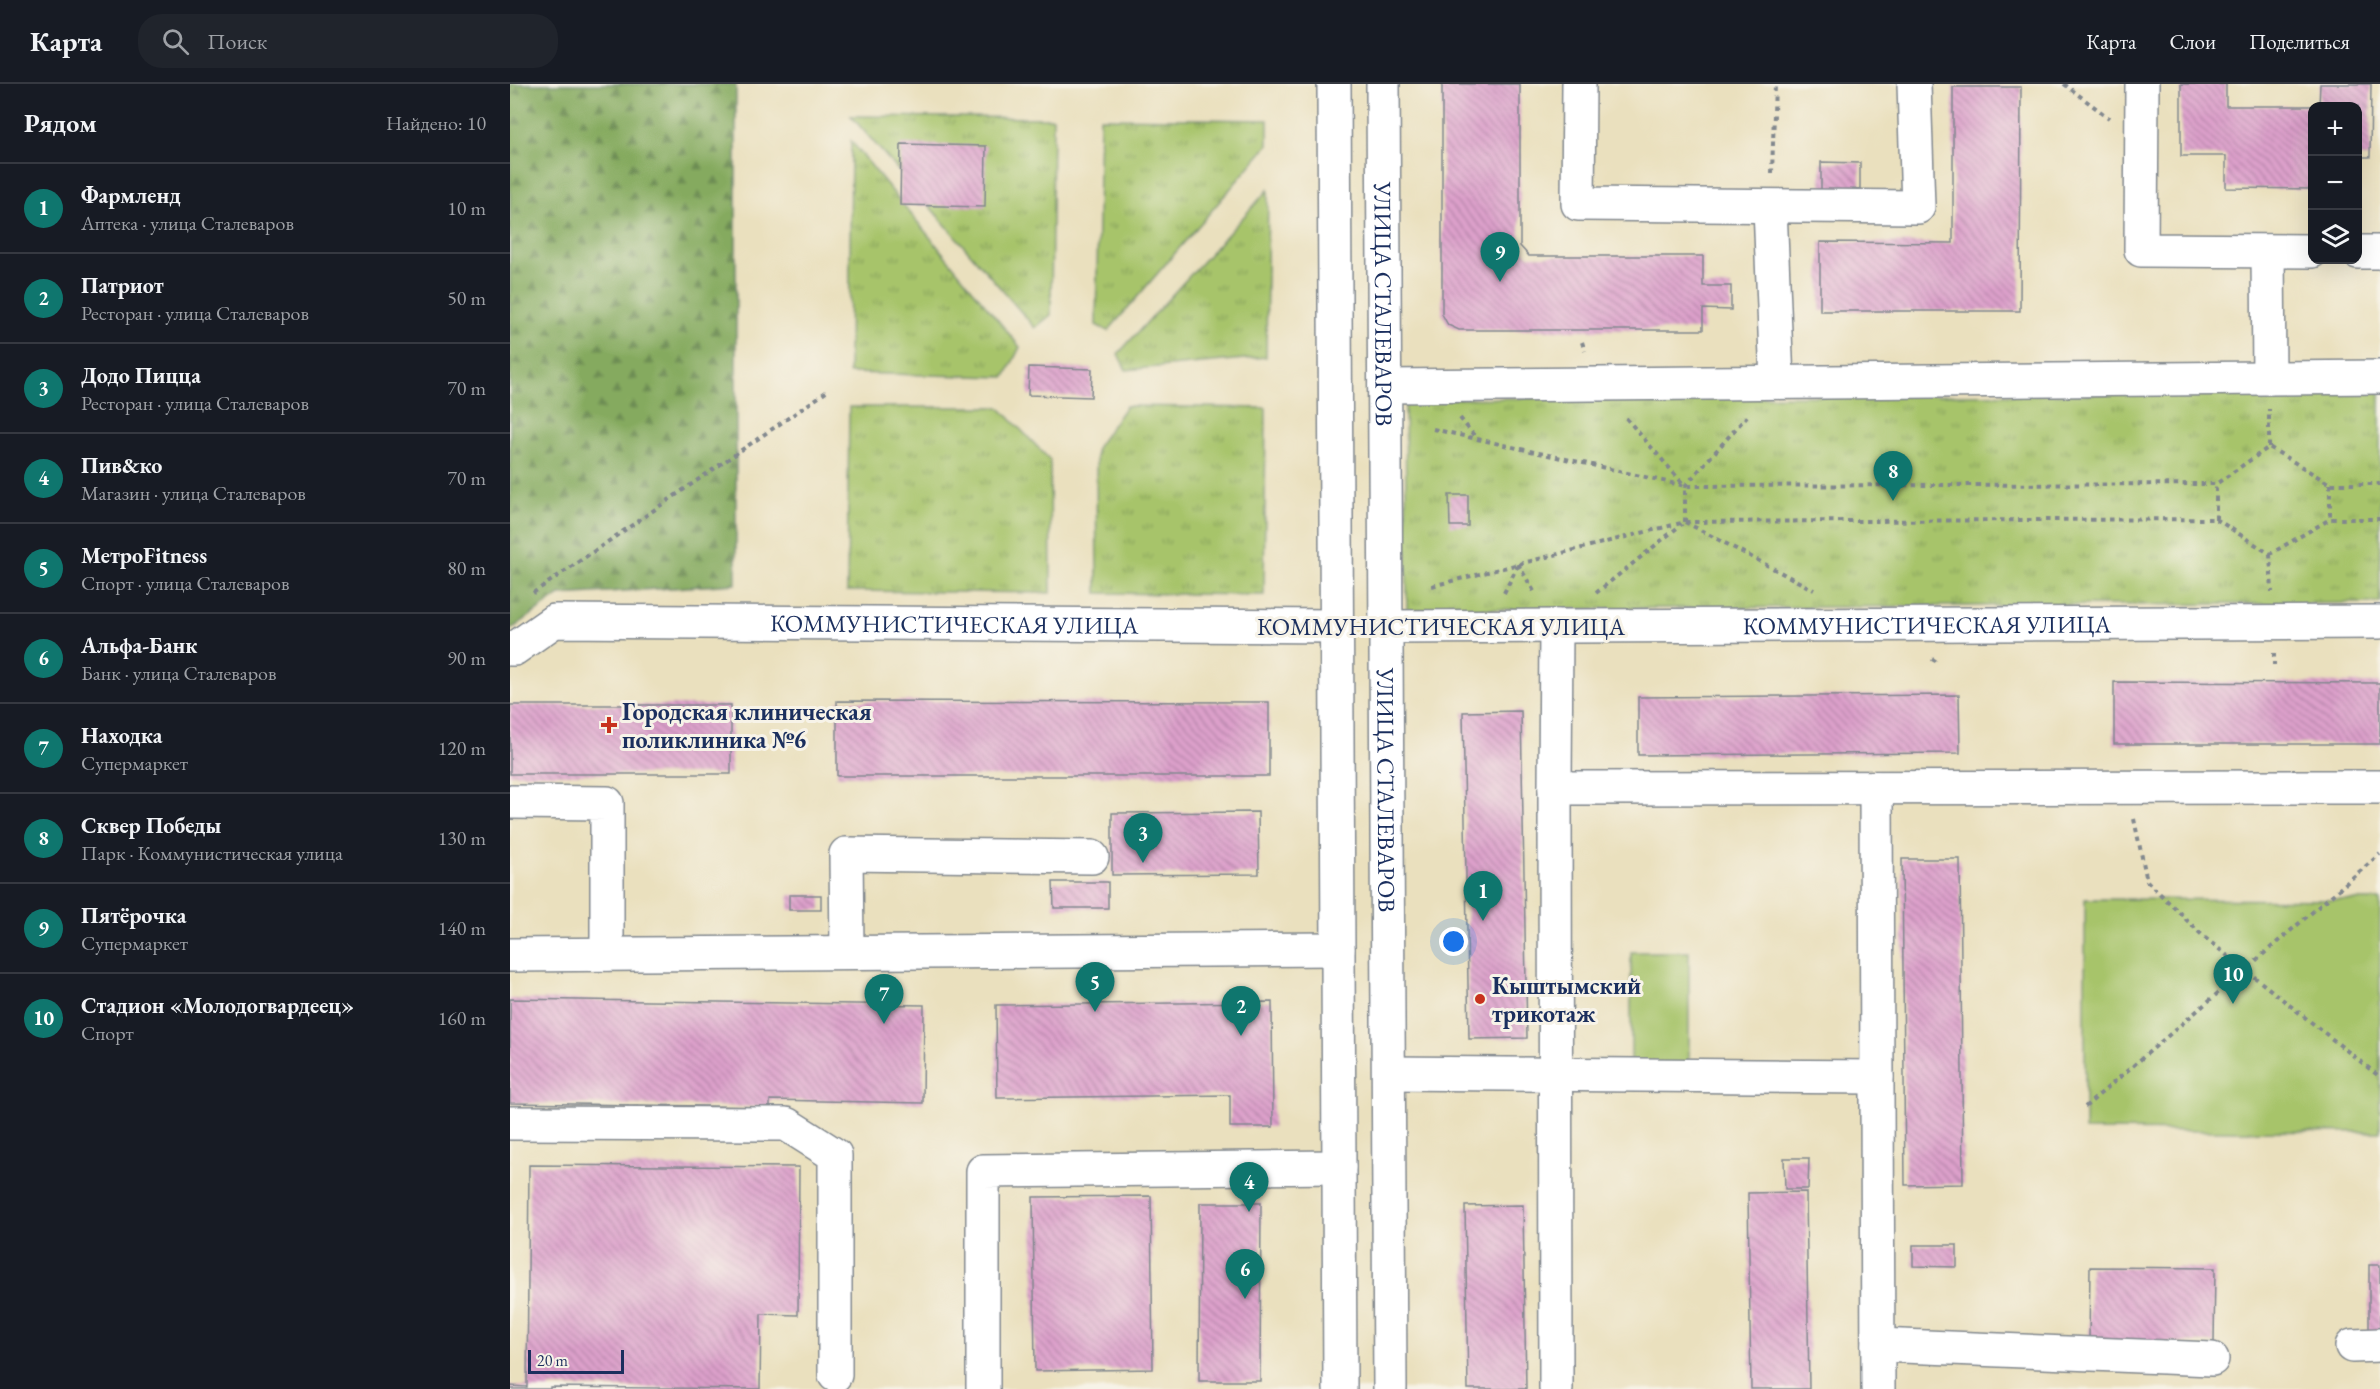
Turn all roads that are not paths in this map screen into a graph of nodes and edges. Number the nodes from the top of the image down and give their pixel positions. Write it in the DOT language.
graph roads {
  1 [pos="1334,84"];
  2 [pos="1383,84"];
  3 [pos="1914,84"];
  4 [pos="2142,84"];
  5 [pos="1577,85"];
  6 [pos="1770,207"];
  7 [pos="2268,251"];
  8 [pos="2308,251"];
  9 [pos="2362,252"];
  10 [pos="2380,252"];
  11 [pos="2380,377"];
  12 [pos="2269,378"];
  13 [pos="1778,382"];
  14 [pos="1385,386"];
  15 [pos="2380,622"];
  16 [pos="1337,626"];
  17 [pos="1556,626"];
  18 [pos="1387,627"];
  19 [pos="510,649"];
  20 [pos="2380,787"];
  21 [pos="1555,788"];
  22 [pos="1876,788"];
  23 [pos="510,802"];
  24 [pos="1092,857"];
  25 [pos="1338,949"];
  26 [pos="847,952"];
  27 [pos="607,954"];
  28 [pos="510,955"];
  29 [pos="1389,1073"];
  30 [pos="1555,1074"];
  31 [pos="1877,1077"];
  32 [pos="510,1123"];
  33 [pos="1339,1167"];
  34 [pos="1878,1345"];
  35 [pos="2212,1359"];
  36 [pos="835,1375"];
  37 [pos="983,1389"];
  38 [pos="1340,1389"];
  39 [pos="1390,1389"];
  40 [pos="1556,1389"];
  41 [pos="1878,1389"];
  1 -- 16 [label="street, УЛИЦА СТАЛЕВАРОВ"];
  2 -- 14 [label="street, УЛИЦА СТАЛЕВАРОВ"];
  3 -- 6 [label="street"];
  4 -- 7 [label="street"];
  5 -- 6 [label="street"];
  6 -- 13 [label="street"];
  7 -- 8 [label="street"];
  7 -- 12 [label="street"];
  9 -- 10 [label="street"];
  11 -- 12 [label="street"];
  12 -- 13 [label="street"];
  13 -- 14 [label="street"];
  14 -- 18 [label="street, УЛИЦА СТАЛЕВАРОВ"];
  15 -- 17 [label="street, КОММУНИСТИЧЕСКАЯ УЛИЦА"];
  16 -- 18 [label="street, КОММУНИСТИЧЕСКАЯ УЛИЦА"];
  16 -- 19 [label="street, КОММУНИСТИЧЕСКАЯ УЛИЦА"];
  16 -- 25 [label="street, УЛИЦА СТАЛЕВАРОВ"];
  17 -- 18 [label="street, КОММУНИСТИЧЕСКАЯ УЛИЦА"];
  17 -- 21 [label="street"];
  18 -- 29 [label="street, УЛИЦА СТАЛЕВАРОВ"];
  20 -- 22 [label="street"];
  21 -- 22 [label="street"];
  21 -- 30 [label="street"];
  22 -- 31 [label="street"];
  23 -- 27 [label="street"];
  24 -- 26 [label="street"];
  25 -- 26 [label="street"];
  25 -- 33 [label="street, УЛИЦА СТАЛЕВАРОВ"];
  26 -- 27 [label="street"];
  27 -- 28 [label="street"];
  29 -- 30 [label="street"];
  29 -- 39 [label="street, УЛИЦА СТАЛЕВАРОВ"];
  30 -- 31 [label="street"];
  30 -- 40 [label="street"];
  31 -- 34 [label="street"];
  32 -- 36 [label="street"];
  33 -- 37 [label="street"];
  33 -- 38 [label="street, УЛИЦА СТАЛЕВАРОВ"];
  34 -- 35 [label="street"];
  34 -- 41 [label="street"];
}
